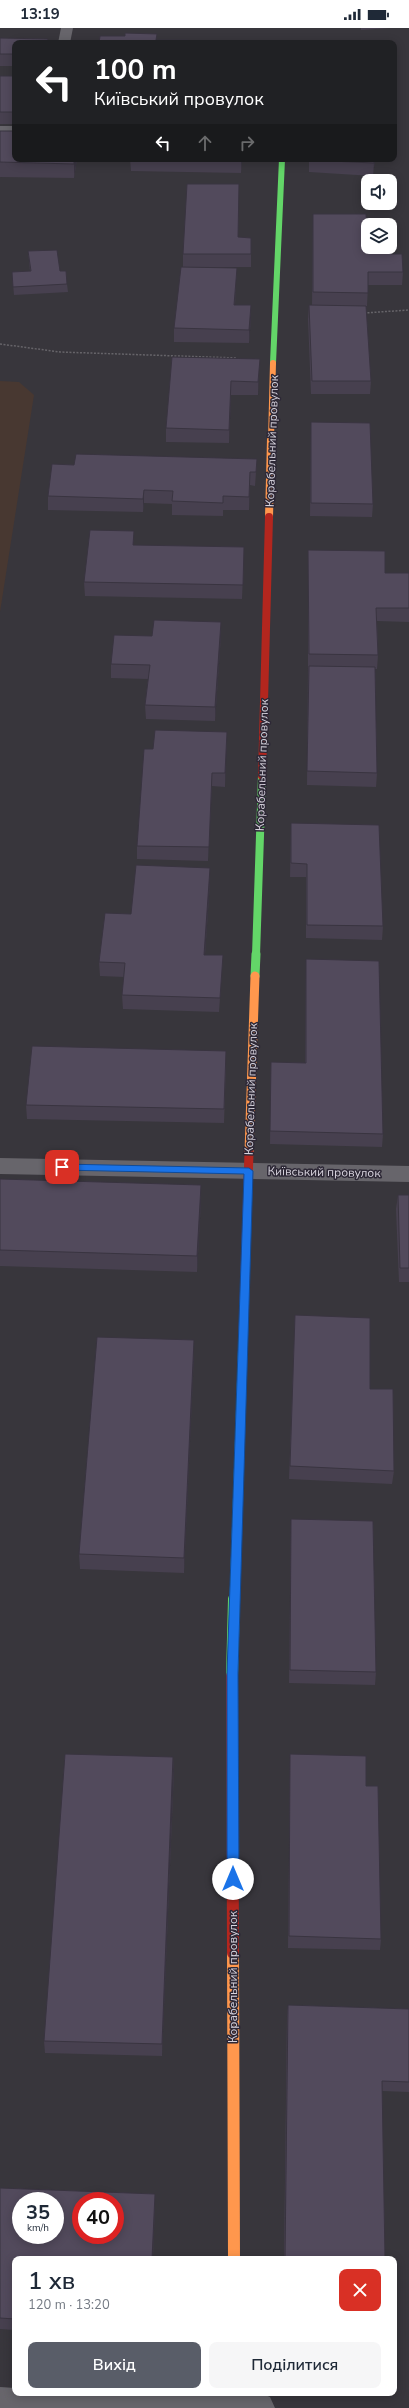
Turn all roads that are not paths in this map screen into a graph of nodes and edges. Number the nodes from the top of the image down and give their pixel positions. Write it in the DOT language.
graph roads {
  1 [pos="67,28"];
  2 [pos="65,40"];
  3 [pos="0,130"];
  4 [pos="12,130"];
  5 [pos="282,162"];
  6 [pos="0,1166"];
  7 [pos="249,1171"];
  8 [pos="409,1174"];
  9 [pos="234,2256"];
  10 [pos="0,2403"];
  11 [pos="243,2403"];
  1 -- 2 [label="street"];
  3 -- 4 [label="street"];
  5 -- 7 [label="street, Корабельний провулок"];
  6 -- 7 [label="street, Київський провулок"];
  7 -- 8 [label="street, Київський провулок"];
  7 -- 9 [label="street, Корабельний провулок"];
  10 -- 11 [label="street"];
}
